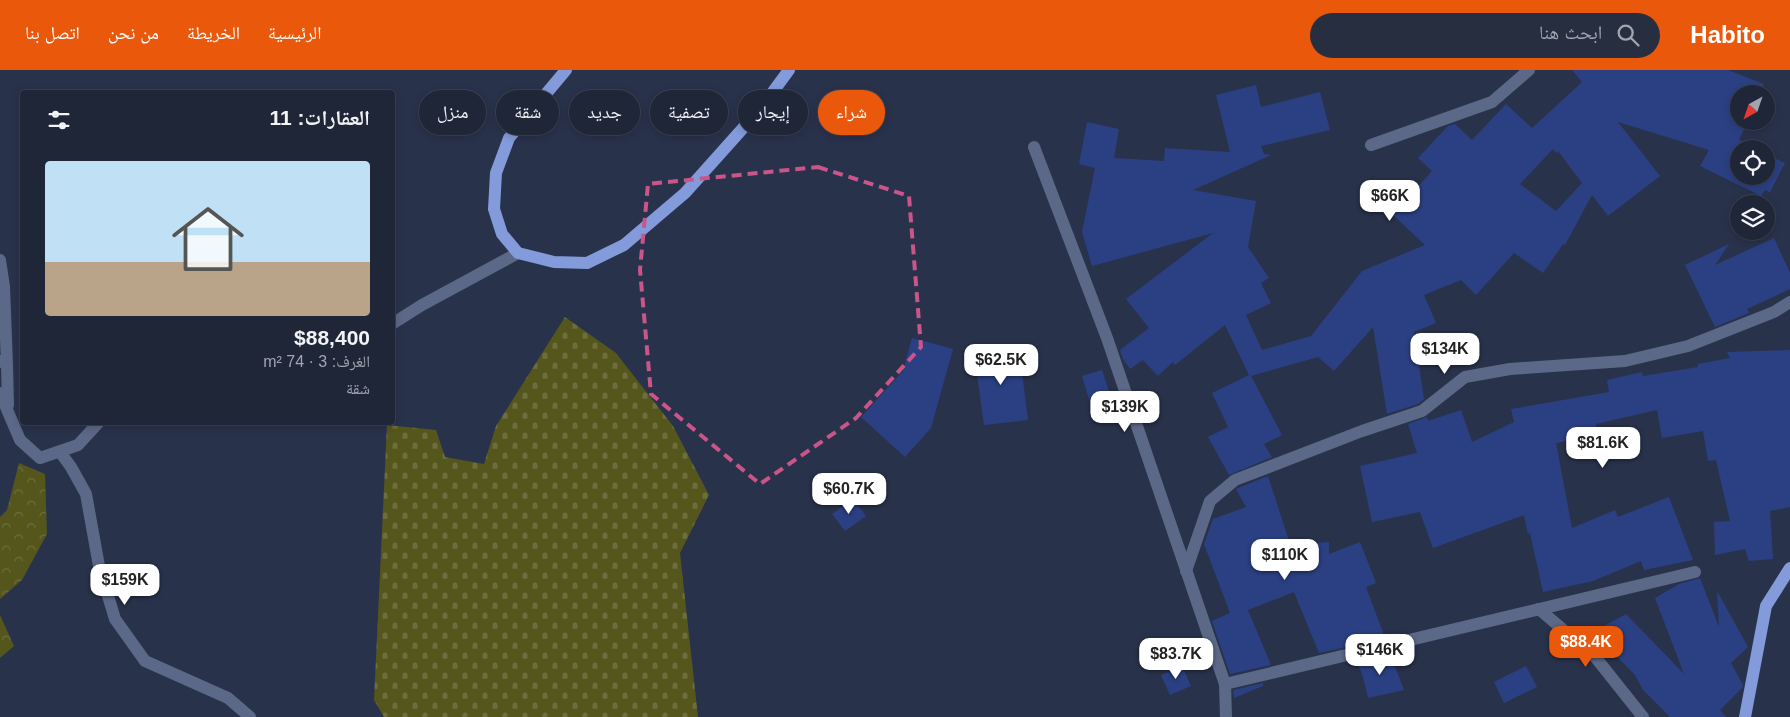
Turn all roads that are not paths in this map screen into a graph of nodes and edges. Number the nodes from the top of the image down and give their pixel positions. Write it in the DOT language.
graph roads {
  1 [pos="566,70"];
  2 [pos="789,70"];
  3 [pos="1529,70"];
  4 [pos="1371,145"];
  5 [pos="1034,147"];
  6 [pos="518,253"];
  7 [pos="0,260"];
  8 [pos="1790,302"];
  9 [pos="395,322"];
  10 [pos="4,362"];
  11 [pos="0,393"];
  12 [pos="9,413"];
  13 [pos="97,425"];
  14 [pos="60,452"];
  15 [pos="1790,568"];
  16 [pos="1186,571"];
  17 [pos="1695,572"];
  18 [pos="1539,609"];
  19 [pos="1225,684"];
  20 [pos="250,717"];
  21 [pos="1226,717"];
  22 [pos="1643,717"];
  23 [pos="1745,717"];
  1 -- 6 [label="main road"];
  2 -- 6 [label="main road"];
  3 -- 4 [label="street"];
  5 -- 16 [label="street"];
  6 -- 9 [label="street"];
  7 -- 10 [label="street"];
  8 -- 16 [label="street"];
  10 -- 12 [label="street"];
  11 -- 12 [label="street"];
  12 -- 14 [label="street"];
  13 -- 14 [label="street"];
  14 -- 20 [label="street"];
  15 -- 23 [label="main road"];
  16 -- 19 [label="street"];
  17 -- 18 [label="street"];
  18 -- 19 [label="street"];
  18 -- 22 [label="street"];
  19 -- 21 [label="street"];
}
